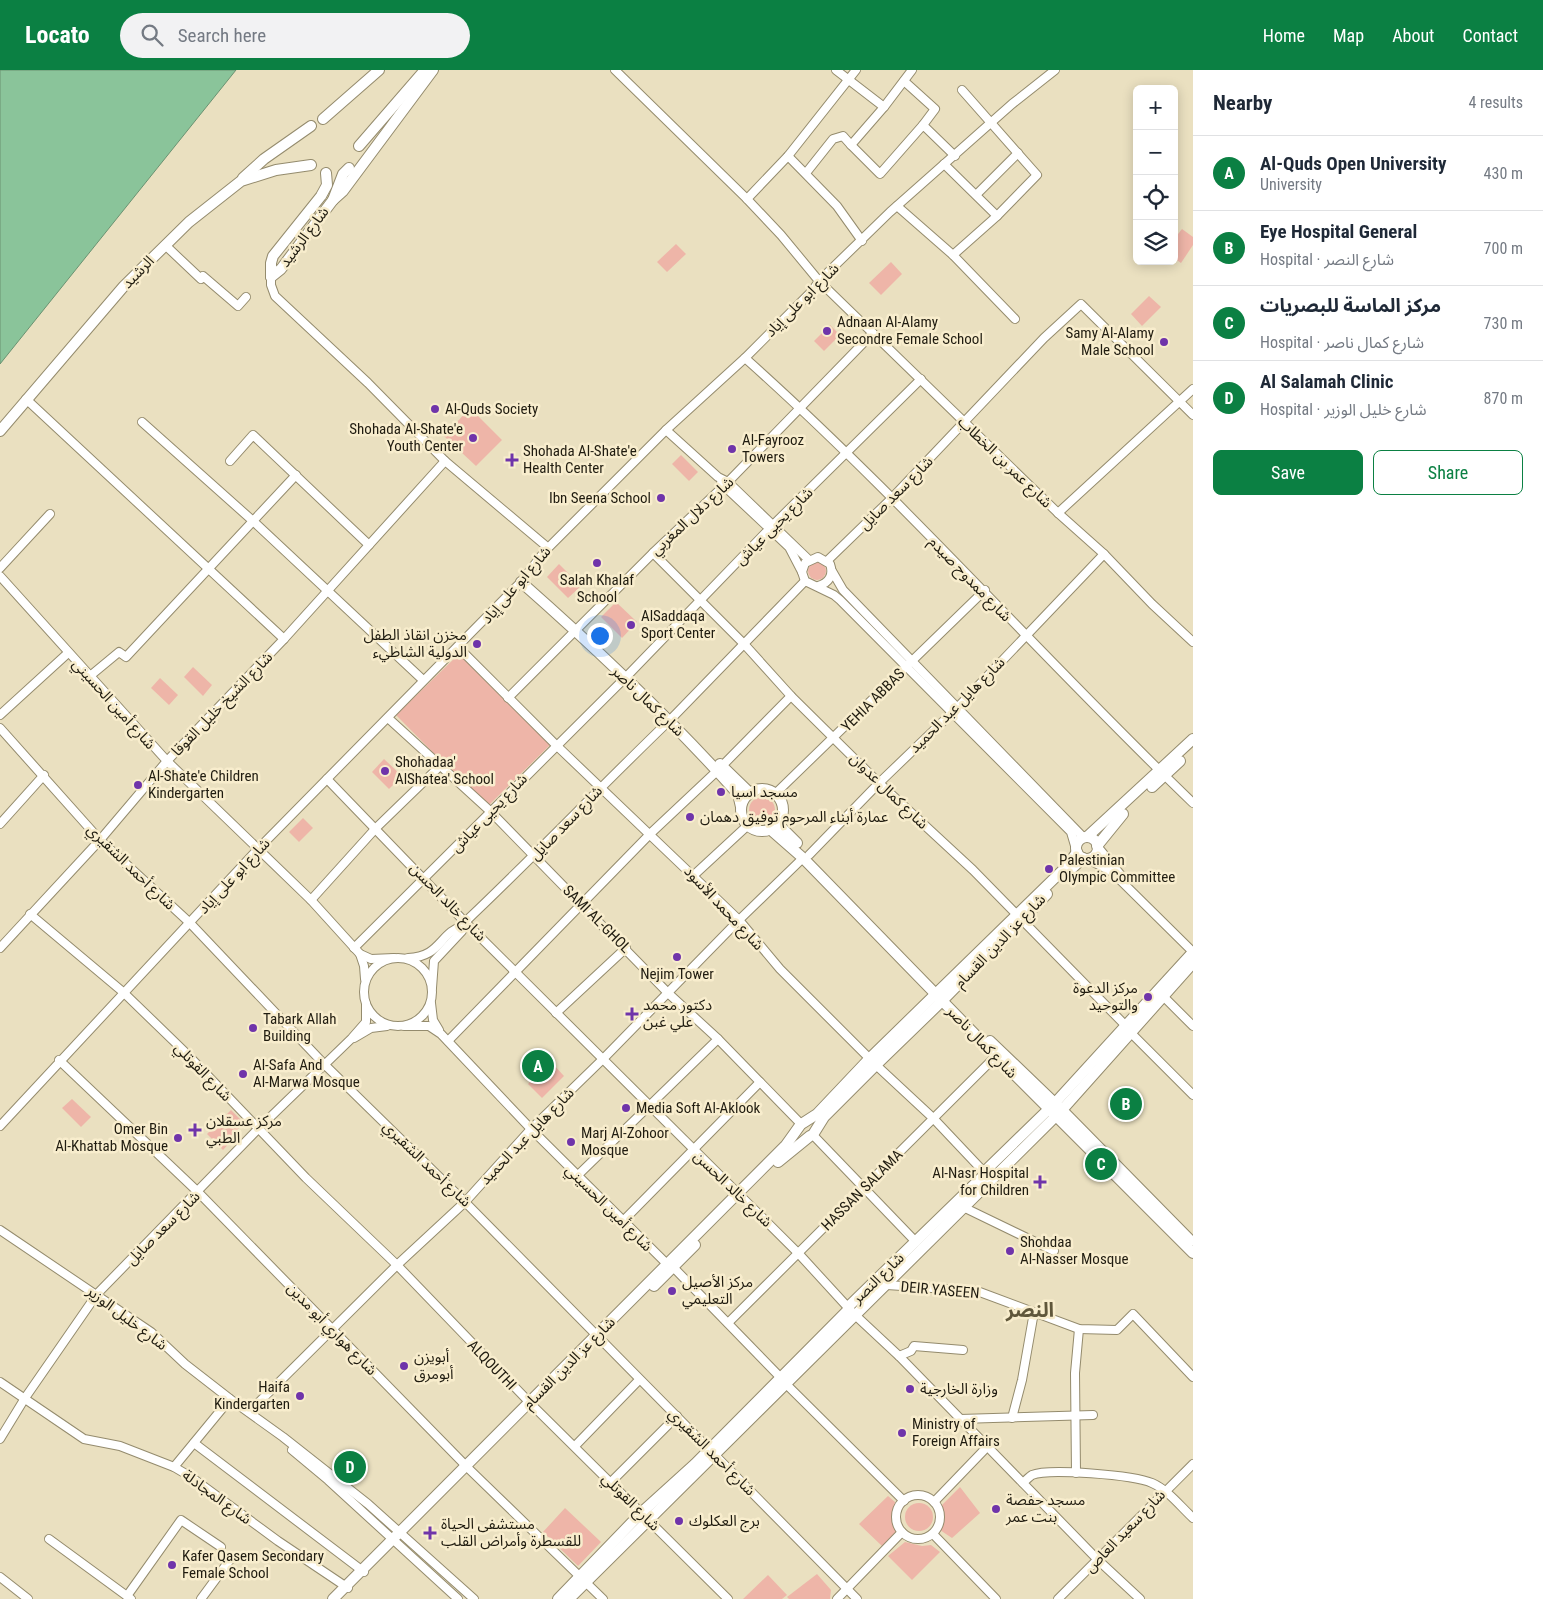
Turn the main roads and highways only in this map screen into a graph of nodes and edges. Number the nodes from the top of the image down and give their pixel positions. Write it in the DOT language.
graph roads {
  1 [pos="379,70"];
  2 [pos="425,70"];
  3 [pos="433,70"];
  4 [pos="323,119"];
  5 [pos="311,126"];
  6 [pos="359,146"];
  7 [pos="311,165"];
  8 [pos="349,168"];
  9 [pos="326,173"];
  10 [pos="241,181"];
  11 [pos="332,200"];
  12 [pos="0,431"];
  13 [pos="523,580"];
  14 [pos="1193,739"];
  15 [pos="1193,748"];
  16 [pos="720,768"];
  17 [pos="1162,773"];
  18 [pos="750,793"];
  19 [pos="741,807"];
  20 [pos="775,827"];
  21 [pos="1086,837"];
  22 [pos="1097,846"];
  23 [pos="1081,854"];
  24 [pos="1193,952"];
  25 [pos="1193,963"];
  26 [pos="941,996"];
  27 [pos="1129,1030"];
  28 [pos="873,1062"];
  29 [pos="1055,1109"];
  30 [pos="802,1123"];
  31 [pos="812,1134"];
  32 [pos="739,1195"];
  33 [pos="1192,1246"];
  34 [pos="851,1311"];
  35 [pos="713,1452"];
  36 [pos="583,1579"];
  37 [pos="347,1587"];
  38 [pos="332,1599"];
  39 [pos="337,1599"];
  40 [pos="558,1599"];
  41 [pos="569,1599"];
  1 -- 4 [label="main road"];
  2 -- 6 [label="main road"];
  3 -- 11 [label="main road"];
  5 -- 10 [label="main road"];
  7 -- 10 [label="main road, الرشيد"];
  8 -- 11 [label="main road, شارع الرشيد"];
  9 -- 11 [label="main road, شارع الرشيد"];
  10 -- 12 [label="main road, الرشيد"];
  13 -- 16 [label="main road, شارع كمال ناصر"];
  14 -- 17 [label="main road, شارع عز الدين القسام"];
  15 -- 17 [label="main road, شارع عز الدين القسام"];
  16 -- 18 [label="main road"];
  16 -- 19 [label="main road, شارع كمال ناصر"];
  17 -- 21 [label="main road, شارع عز الدين القسام"];
  17 -- 22 [label="main road, شارع عز الدين القسام"];
  18 -- 19 [label="main road"];
  18 -- 20 [label="main road"];
  19 -- 20 [label="main road"];
  20 -- 26 [label="main road, شارع كمال ناصر"];
  21 -- 22 [label="main road"];
  21 -- 23 [label="main road, شارع عز الدين القسام"];
  22 -- 23 [label="main road, شارع عز الدين القسام"];
  23 -- 26 [label="main road, شارع عز الدين القسام"];
  24 -- 27 [label="main road, شارع النصر"];
  25 -- 27 [label="main road, شارع النصر"];
  26 -- 28 [label="main road, شارع عز الدين القسام"];
  26 -- 29 [label="main road, شارع كمال ناصر"];
  26 -- 29 [label="main road, شارع كمال ناصر"];
  27 -- 29 [label="main road, شارع النصر"];
  28 -- 30 [label="main road, شارع عز الدين القسام"];
  28 -- 31 [label="main road, شارع عز الدين القسام"];
  29 -- 33 [label="main road, شارع كمال ناصر"];
  29 -- 34 [label="main road, شارع النصر"];
  29 -- 34 [label="main road, شارع النصر"];
  30 -- 31 [label="main road"];
  30 -- 32 [label="main road, شارع عز الدين القسام"];
  31 -- 32 [label="main road, شارع عز الدين القسام"];
  32 -- 37 [label="main road, شارع عز الدين القسام"];
  34 -- 35 [label="main road, شارع النصر"];
  35 -- 36 [label="main road, شارع النصر"];
  35 -- 36 [label="main road, شارع النصر"];
  36 -- 40 [label="main road, شارع النصر"];
  36 -- 41 [label="main road, شارع النصر"];
  37 -- 38 [label="main road, شارع عز الدين القسام"];
  37 -- 39 [label="main road, شارع عز الدين القسام"];
}
